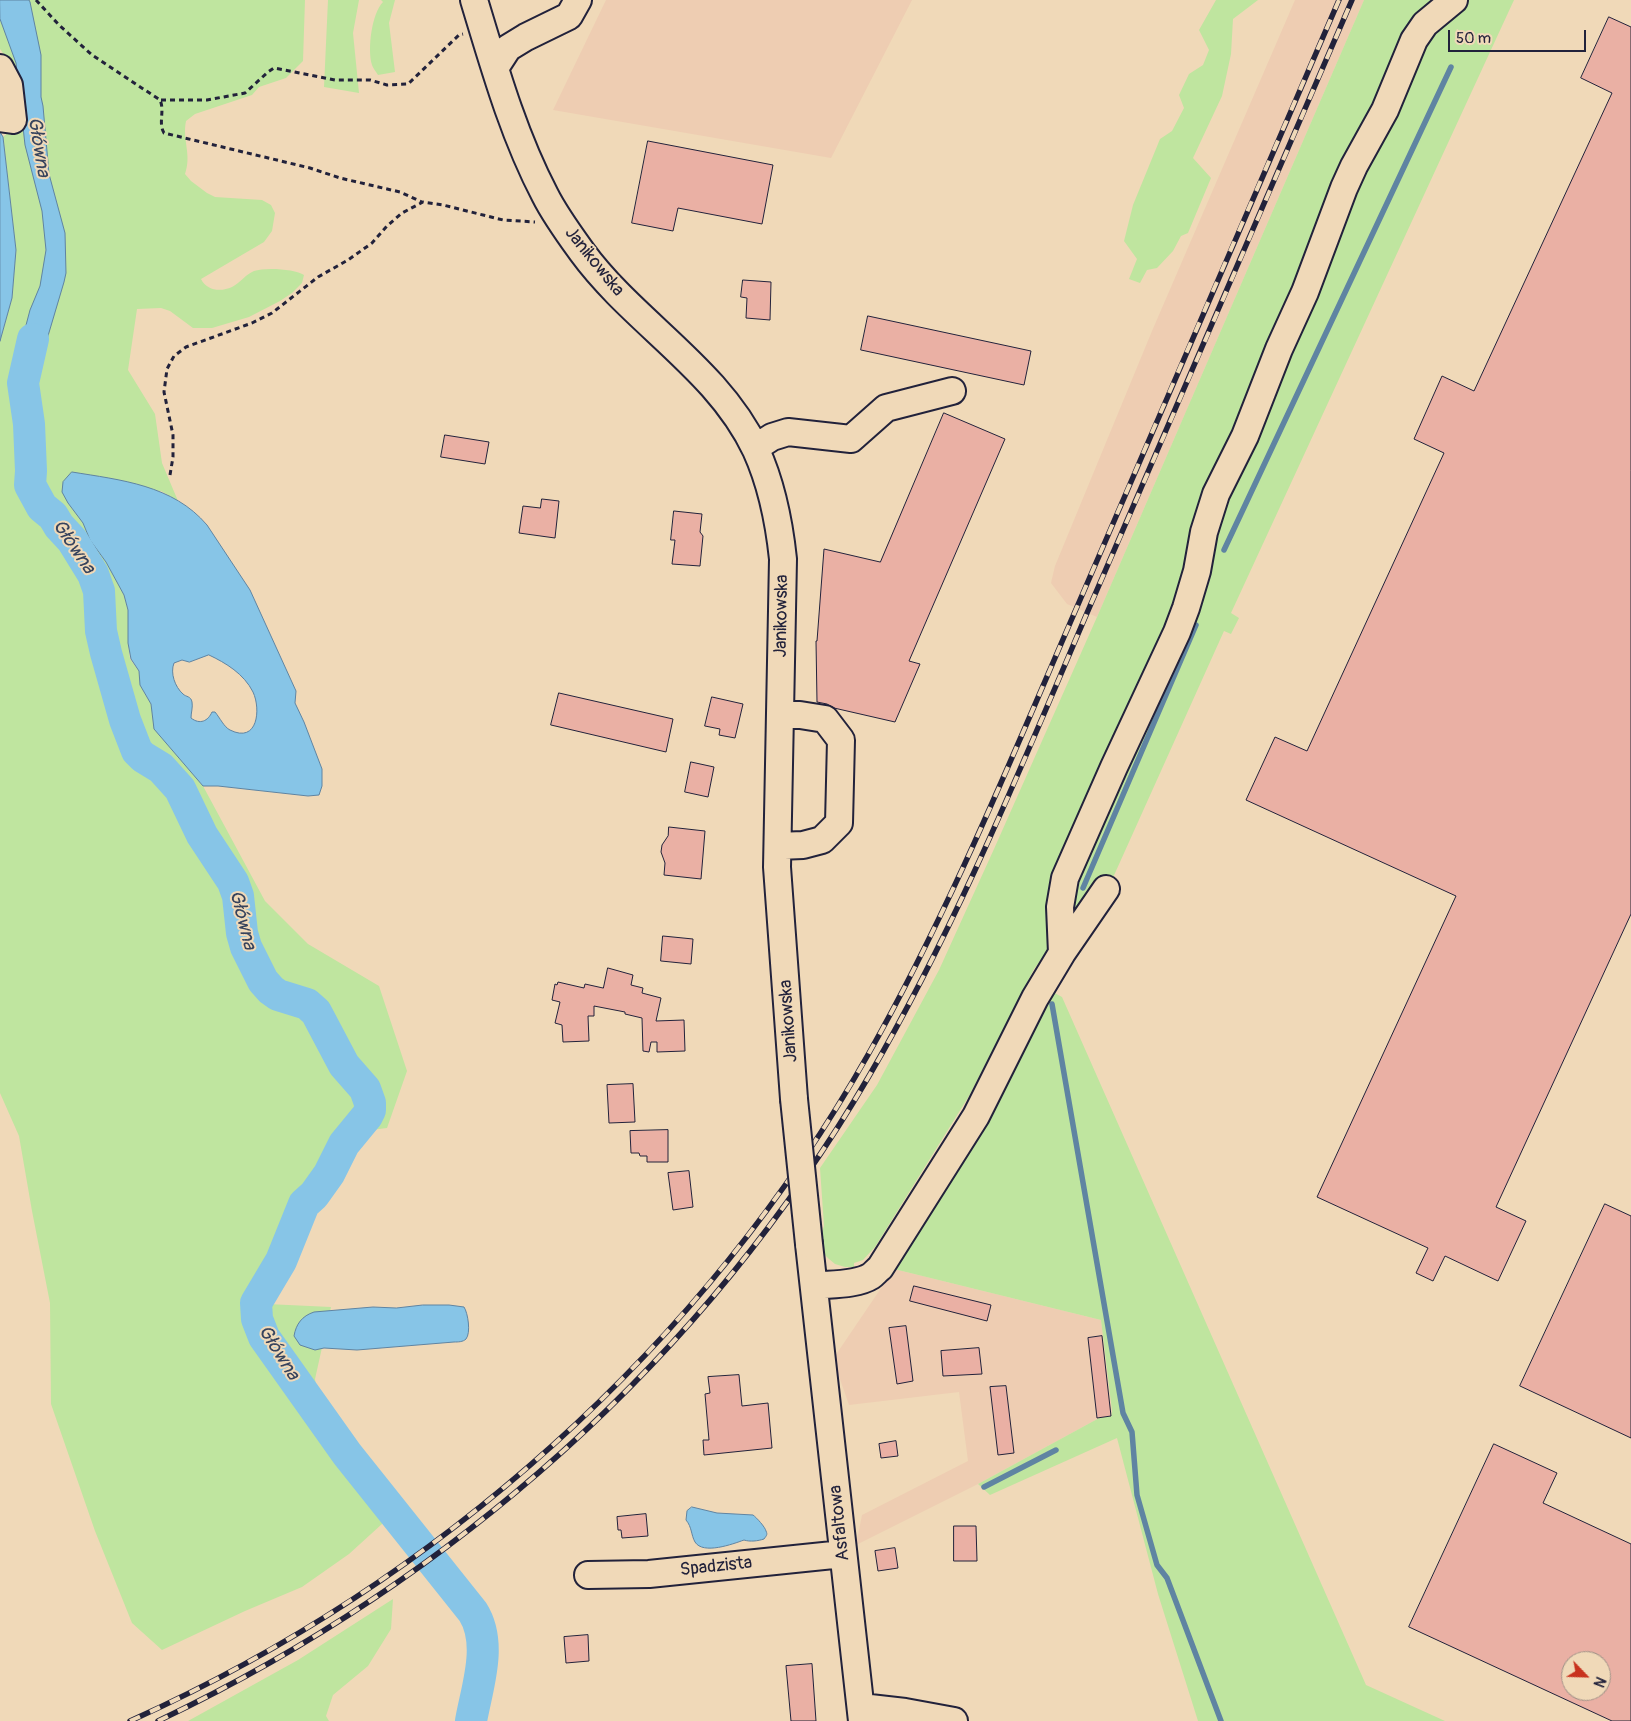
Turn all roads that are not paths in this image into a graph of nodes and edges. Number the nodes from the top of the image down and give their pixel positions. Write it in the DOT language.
graph roads {
  1 [pos="474,0"];
  2 [pos="578,0"];
  3 [pos="1454,0"];
  4 [pos="483,29"];
  5 [pos="526,37"];
  6 [pos="0,68"];
  7 [pos="495,68"];
  8 [pos="0,118"];
  9 [pos="952,391"];
  10 [pos="755,448"];
  11 [pos="780,715"];
  12 [pos="778,846"];
  13 [pos="1106,889"];
  14 [pos="1062,953"];
  15 [pos="814,1286"];
  16 [pos="818,1325"];
  17 [pos="843,1554"];
  18 [pos="588,1575"];
  19 [pos="862,1714"];
  20 [pos="954,1721"];
  1 -- 4 [label="street, Janikowska"];
  2 -- 5 [label="street"];
  3 -- 14 [label="street"];
  4 -- 5 [label="street"];
  4 -- 7 [label="street, Janikowska"];
  5 -- 7 [label="street"];
  6 -- 8 [label="street"];
  7 -- 10 [label="street, Janikowska"];
  9 -- 10 [label="street"];
  10 -- 11 [label="street, Janikowska"];
  11 -- 12 [label="street, Janikowska"];
  11 -- 12 [label="street"];
  12 -- 15 [label="street, Janikowska, bridge"];
  13 -- 14 [label="street"];
  14 -- 15 [label="street"];
  15 -- 16 [label="street, Janikowska"];
  16 -- 17 [label="street, Asfaltowa"];
  17 -- 18 [label="street, Spadzista"];
  17 -- 19 [label="street, Asfaltowa"];
  19 -- 20 [label="street"];
}
